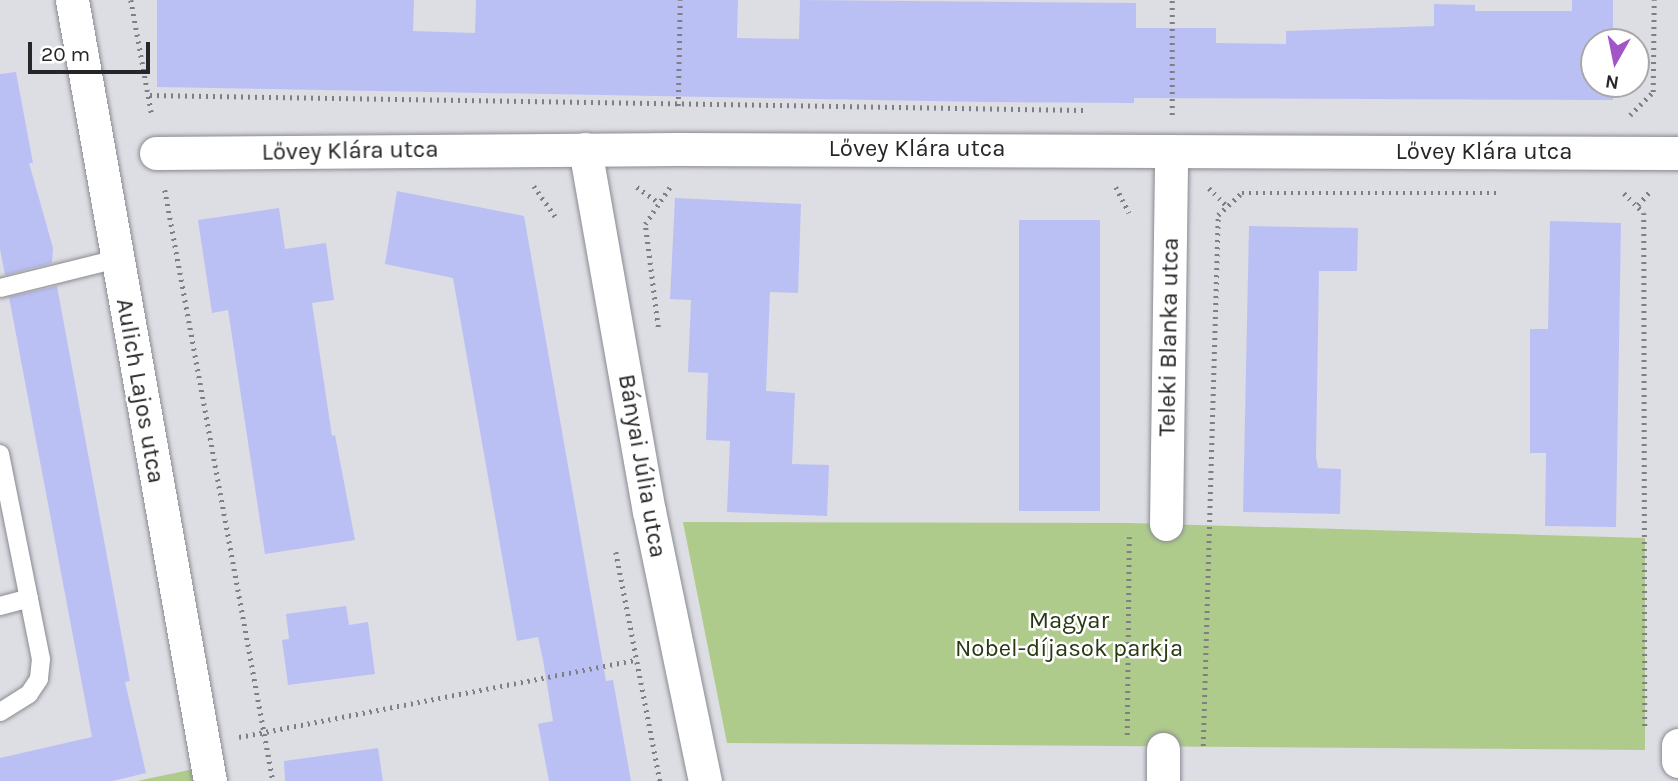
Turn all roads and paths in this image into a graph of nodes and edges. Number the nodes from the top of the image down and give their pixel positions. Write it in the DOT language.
graph roads {
  1 [pos="72,0"];
  2 [pos="131,0"];
  3 [pos="680,0"];
  4 [pos="1172,0"];
  5 [pos="1654,0"];
  6 [pos="150,94"];
  7 [pos="678,105"];
  8 [pos="1089,110"];
  9 [pos="1158,111"];
  10 [pos="1172,111"];
  11 [pos="1185,111"];
  12 [pos="1626,118"];
  13 [pos="585,149"];
  14 [pos="677,149"];
  15 [pos="1171,150"];
  16 [pos="156,153"];
  17 [pos="1678,153"];
  18 [pos="529,180"];
  19 [pos="674,182"];
  20 [pos="1102,186"];
  21 [pos="1504,193"];
  22 [pos="1615,193"];
  23 [pos="1129,222"];
  24 [pos="557,226"];
  25 [pos="117,259"];
  26 [pos="0,288"];
  27 [pos="659,332"];
  28 [pos="0,454"];
  29 [pos="1129,523"];
  30 [pos="1166,524"];
  31 [pos="613,538"];
  32 [pos="29,598"];
  33 [pos="0,606"];
  34 [pos="678,652"];
  35 [pos="635,661"];
  36 [pos="0,712"];
  37 [pos="264,732"];
  38 [pos="1645,737"];
  39 [pos="203,743"];
  40 [pos="1678,745"];
  41 [pos="1127,748"];
  42 [pos="1203,749"];
  43 [pos="1678,761"];
  44 [pos="210,781"];
  45 [pos="273,781"];
  46 [pos="660,781"];
  47 [pos="705,781"];
  1 -- 25 [label="street, Aulich Lajos utca"];
  2 -- 6 [label="path"];
  3 -- 7 [label="path"];
  4 -- 10 [label="path"];
  5 -- 12 [label="path"];
  6 -- 7 [label="path"];
  6 -- 16 [label="path"];
  7 -- 8 [label="path"];
  7 -- 14 [label="path"];
  9 -- 10 [label="path"];
  10 -- 11 [label="path"];
  10 -- 15 [label="path"];
  13 -- 14 [label="street, Lővey Klára utca"];
  13 -- 16 [label="street, Lővey Klára utca"];
  13 -- 34 [label="street, Bányai Júlia utca"];
  14 -- 15 [label="street, Lővey Klára utca"];
  15 -- 17 [label="street, Lővey Klára utca"];
  15 -- 30 [label="street, Teleki Blanka utca"];
  16 -- 37 [label="path"];
  18 -- 24 [label="path"];
  19 -- 27 [label="path"];
  20 -- 23 [label="path"];
  21 -- 42 [label="path"];
  22 -- 38 [label="path"];
  25 -- 26 [label="lane"];
  25 -- 39 [label="street, Aulich Lajos utca"];
  28 -- 32 [label="lane"];
  29 -- 41 [label="path"];
  31 -- 35 [label="path"];
  32 -- 33 [label="lane"];
  32 -- 36 [label="lane"];
  34 -- 35 [label="path"];
  34 -- 47 [label="street, Bányai Júlia utca"];
  35 -- 37 [label="path"];
  35 -- 46 [label="path"];
  37 -- 39 [label="path"];
  37 -- 45 [label="path"];
  39 -- 44 [label="street, Aulich Lajos utca"];
  40 -- 43 [label="street"];
}
